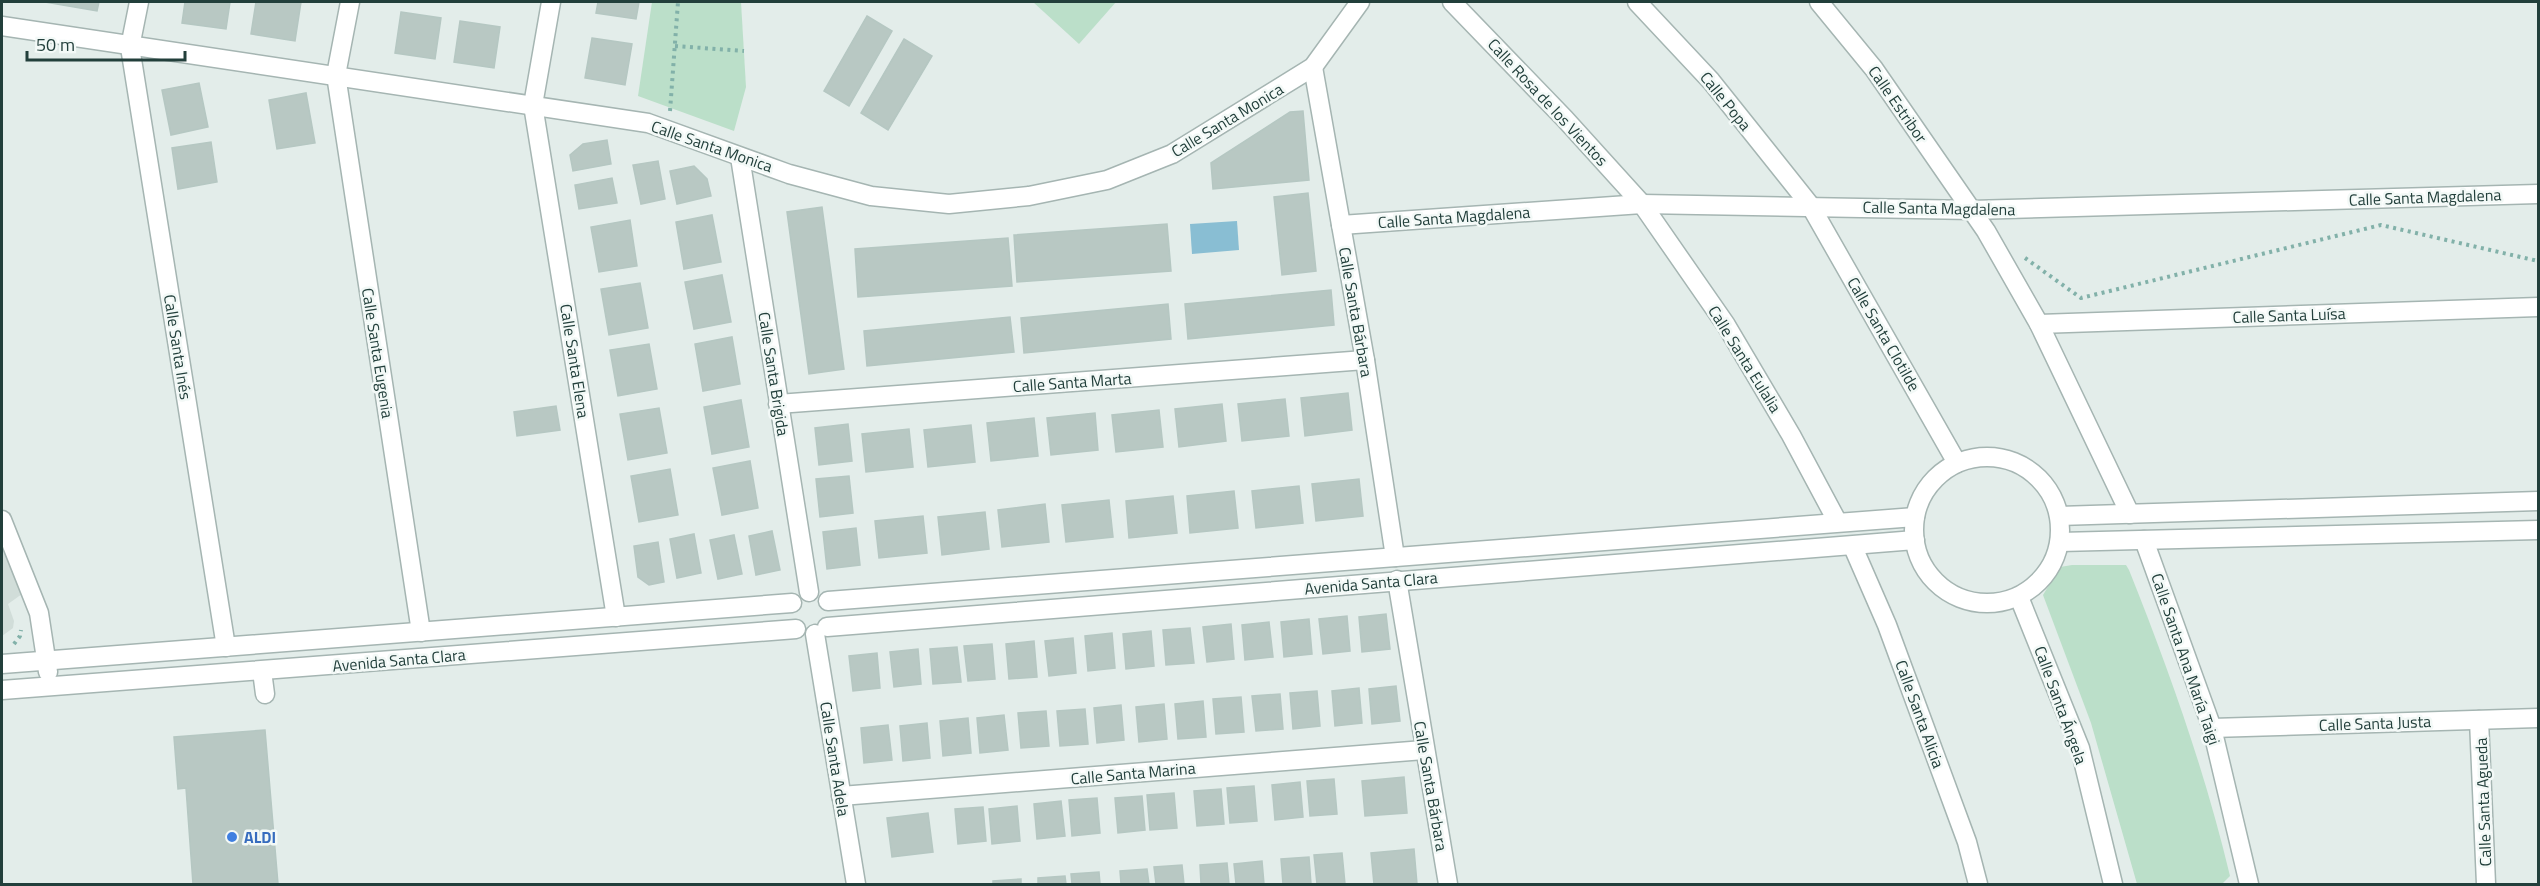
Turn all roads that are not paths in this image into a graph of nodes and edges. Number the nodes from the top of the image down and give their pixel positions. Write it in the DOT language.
graph roads {
  1 [pos="139,2"];
  2 [pos="350,2"];
  3 [pos="551,2"];
  4 [pos="1360,2"];
  5 [pos="1452,2"];
  6 [pos="1637,2"];
  7 [pos="1819,2"];
  8 [pos="2,26"];
  9 [pos="130,47"];
  10 [pos="1313,67"];
  11 [pos="336,75"];
  12 [pos="533,105"];
  13 [pos="740,157"];
  14 [pos="2538,194"];
  15 [pos="1642,204"];
  16 [pos="1810,205"];
  17 [pos="1972,210"];
  18 [pos="1341,225"];
  19 [pos="2538,307"];
  20 [pos="2038,324"];
  21 [pos="1365,360"];
  22 [pos="778,404"];
  23 [pos="1957,464"];
  24 [pos="2538,501"];
  25 [pos="2130,514"];
  26 [pos="1915,516"];
  27 [pos="2059,516"];
  28 [pos="2,520"];
  29 [pos="1837,521"];
  30 [pos="2538,530"];
  31 [pos="1915,540"];
  32 [pos="2144,540"];
  33 [pos="2060,542"];
  34 [pos="1853,547"];
  35 [pos="1395,557"];
  36 [pos="1397,580"];
  37 [pos="809,592"];
  38 [pos="2019,597"];
  39 [pos="828,601"];
  40 [pos="792,603"];
  41 [pos="616,617"];
  42 [pos="796,629"];
  43 [pos="821,630"];
  44 [pos="421,632"];
  45 [pos="226,647"];
  46 [pos="47,660"];
  47 [pos="2,664"];
  48 [pos="262,671"];
  49 [pos="48,686"];
  50 [pos="2,690"];
  51 [pos="265,694"];
  52 [pos="2538,718"];
  53 [pos="2480,720"];
  54 [pos="2212,728"];
  55 [pos="1424,750"];
  56 [pos="841,796"];
  57 [pos="856,885"];
  58 [pos="1448,885"];
  59 [pos="1978,885"];
  60 [pos="2113,885"];
  61 [pos="2249,885"];
  62 [pos="2486,885"];
  1 -- 9 [label="street"];
  2 -- 11 [label="street, Calle Santa Eugenia"];
  3 -- 12 [label="street, Calle Santa Elena"];
  4 -- 10 [label="street, Calle Santa Monica"];
  5 -- 15 [label="street, Calle Rosa de los Vientos"];
  6 -- 16 [label="street, Calle Popa"];
  7 -- 17 [label="street, Calle Estribor"];
  8 -- 9 [label="street, Calle Santa Monica"];
  9 -- 11 [label="street, Calle Santa Monica"];
  9 -- 45 [label="street, Calle Santa Inés"];
  10 -- 13 [label="street, Calle Santa Monica"];
  10 -- 18 [label="street, Calle Santa Bárbara"];
  11 -- 12 [label="street, Calle Santa Monica"];
  11 -- 44 [label="street, Calle Santa Eugenia"];
  12 -- 13 [label="street, Calle Santa Monica"];
  12 -- 41 [label="street, Calle Santa Elena"];
  13 -- 22 [label="street, Calle Santa Brigida"];
  14 -- 17 [label="street, Calle Santa Magdalena"];
  15 -- 16 [label="street, Calle Santa Magdalena"];
  15 -- 18 [label="street, Calle Santa Magdalena"];
  15 -- 29 [label="street, Calle Santa Eulalia"];
  16 -- 17 [label="street, Calle Santa Magdalena"];
  16 -- 23 [label="street, Calle Santa Clotilde"];
  17 -- 20 [label="street"];
  18 -- 21 [label="street, Calle Santa Bárbara"];
  19 -- 20 [label="street, Calle Santa Luísa"];
  20 -- 25 [label="street"];
  21 -- 22 [label="street, Calle Santa Marta"];
  21 -- 35 [label="street, Calle Santa Bárbara"];
  22 -- 37 [label="street, Calle Santa Brigida"];
  23 -- 26 [label="street"];
  23 -- 27 [label="street"];
  24 -- 25 [label="street"];
  25 -- 27 [label="street"];
  26 -- 29 [label="street, Avenida Santa Clara"];
  26 -- 31 [label="street"];
  27 -- 33 [label="street"];
  28 -- 46 [label="street"];
  29 -- 35 [label="street, Avenida Santa Clara"];
  30 -- 32 [label="street"];
  31 -- 34 [label="street, Avenida Santa Clara"];
  31 -- 38 [label="street"];
  32 -- 33 [label="street"];
  32 -- 54 [label="street, Calle Santa Ana María Taigi"];
  33 -- 38 [label="street"];
  34 -- 36 [label="street, Avenida Santa Clara"];
  34 -- 59 [label="street, Calle Santa Alicia"];
  35 -- 39 [label="street, Avenida Santa Clara"];
  36 -- 43 [label="street, Avenida Santa Clara"];
  36 -- 55 [label="street, Calle Santa Bárbara"];
  37 -- 39 [label="street"];
  37 -- 40 [label="street"];
  38 -- 60 [label="street, Calle Santa Ángela"];
  39 -- 43 [label="street"];
  40 -- 41 [label="street, Avenida Santa Clara"];
  40 -- 42 [label="street"];
  41 -- 44 [label="street, Avenida Santa Clara"];
  42 -- 43 [label="street"];
  42 -- 48 [label="street, Avenida Santa Clara"];
  43 -- 56 [label="street, Calle Santa Adela"];
  44 -- 45 [label="street, Avenida Santa Clara"];
  45 -- 46 [label="street, Avenida Santa Clara"];
  46 -- 47 [label="street, Avenida Santa Clara"];
  46 -- 49 [label="street"];
  48 -- 49 [label="street, Avenida Santa Clara"];
  48 -- 51 [label="street"];
  49 -- 50 [label="street, Avenida Santa Clara"];
  52 -- 53 [label="street, Calle Santa Justa"];
  53 -- 54 [label="street, Calle Santa Justa"];
  53 -- 62 [label="street, Calle Santa Agueda"];
  54 -- 61 [label="street, Calle Santa Ana María Taigi"];
  55 -- 56 [label="street, Calle Santa Marina"];
  55 -- 58 [label="street, Calle Santa Bárbara"];
  56 -- 57 [label="street, Calle Santa Adela"];
}
